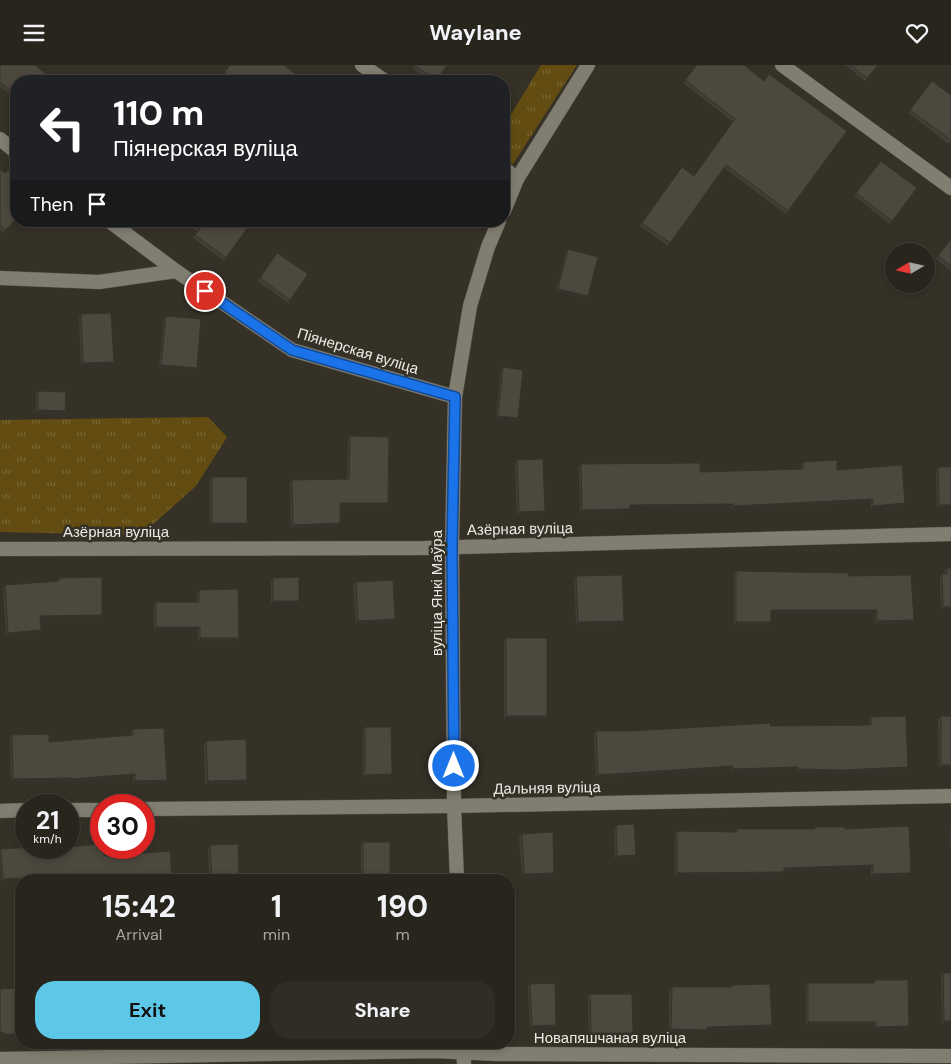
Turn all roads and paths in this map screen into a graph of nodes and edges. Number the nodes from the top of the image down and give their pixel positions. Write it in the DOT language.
graph roads {
  1 [pos="362,65"];
  2 [pos="588,65"];
  3 [pos="782,65"];
  4 [pos="376,75"];
  5 [pos="0,139"];
  6 [pos="10,147"];
  7 [pos="510,173"];
  8 [pos="517,179"];
  9 [pos="951,188"];
  10 [pos="510,196"];
  11 [pos="117,227"];
  12 [pos="496,227"];
  13 [pos="176,271"];
  14 [pos="0,278"];
  15 [pos="455,397"];
  16 [pos="951,534"];
  17 [pos="452,547"];
  18 [pos="0,549"];
  19 [pos="951,796"];
  20 [pos="454,806"];
  21 [pos="155,809"];
  22 [pos="0,811"];
  23 [pos="15,811"];
  24 [pos="457,874"];
  25 [pos="464,1053"];
  26 [pos="951,1055"];
  27 [pos="0,1059"];
  1 -- 4 [label="street"];
  2 -- 8 [label="street"];
  3 -- 9 [label="street"];
  5 -- 6 [label="street"];
  7 -- 8 [label="street"];
  8 -- 10 [label="street"];
  11 -- 13 [label="street, Піянерская вуліца"];
  12 -- 15 [label="street, вуліца Янкі Маўра"];
  13 -- 14 [label="street"];
  13 -- 15 [label="street, Піянерская вуліца"];
  15 -- 17 [label="street, вуліца Янкі Маўра"];
  16 -- 17 [label="street, Азёрная вуліца"];
  17 -- 18 [label="street, Азёрная вуліца"];
  17 -- 20 [label="street, вуліца Янкі Маўра"];
  19 -- 20 [label="street, Дальняя вуліца"];
  20 -- 21 [label="street, Дальняя вуліца"];
  20 -- 24 [label="street, вуліца Янкі Маўра"];
  22 -- 23 [label="street"];
  25 -- 26 [label="street, Новапяшчаная вуліца"];
  25 -- 27 [label="street, Новапяшчаная вуліца"];
}
